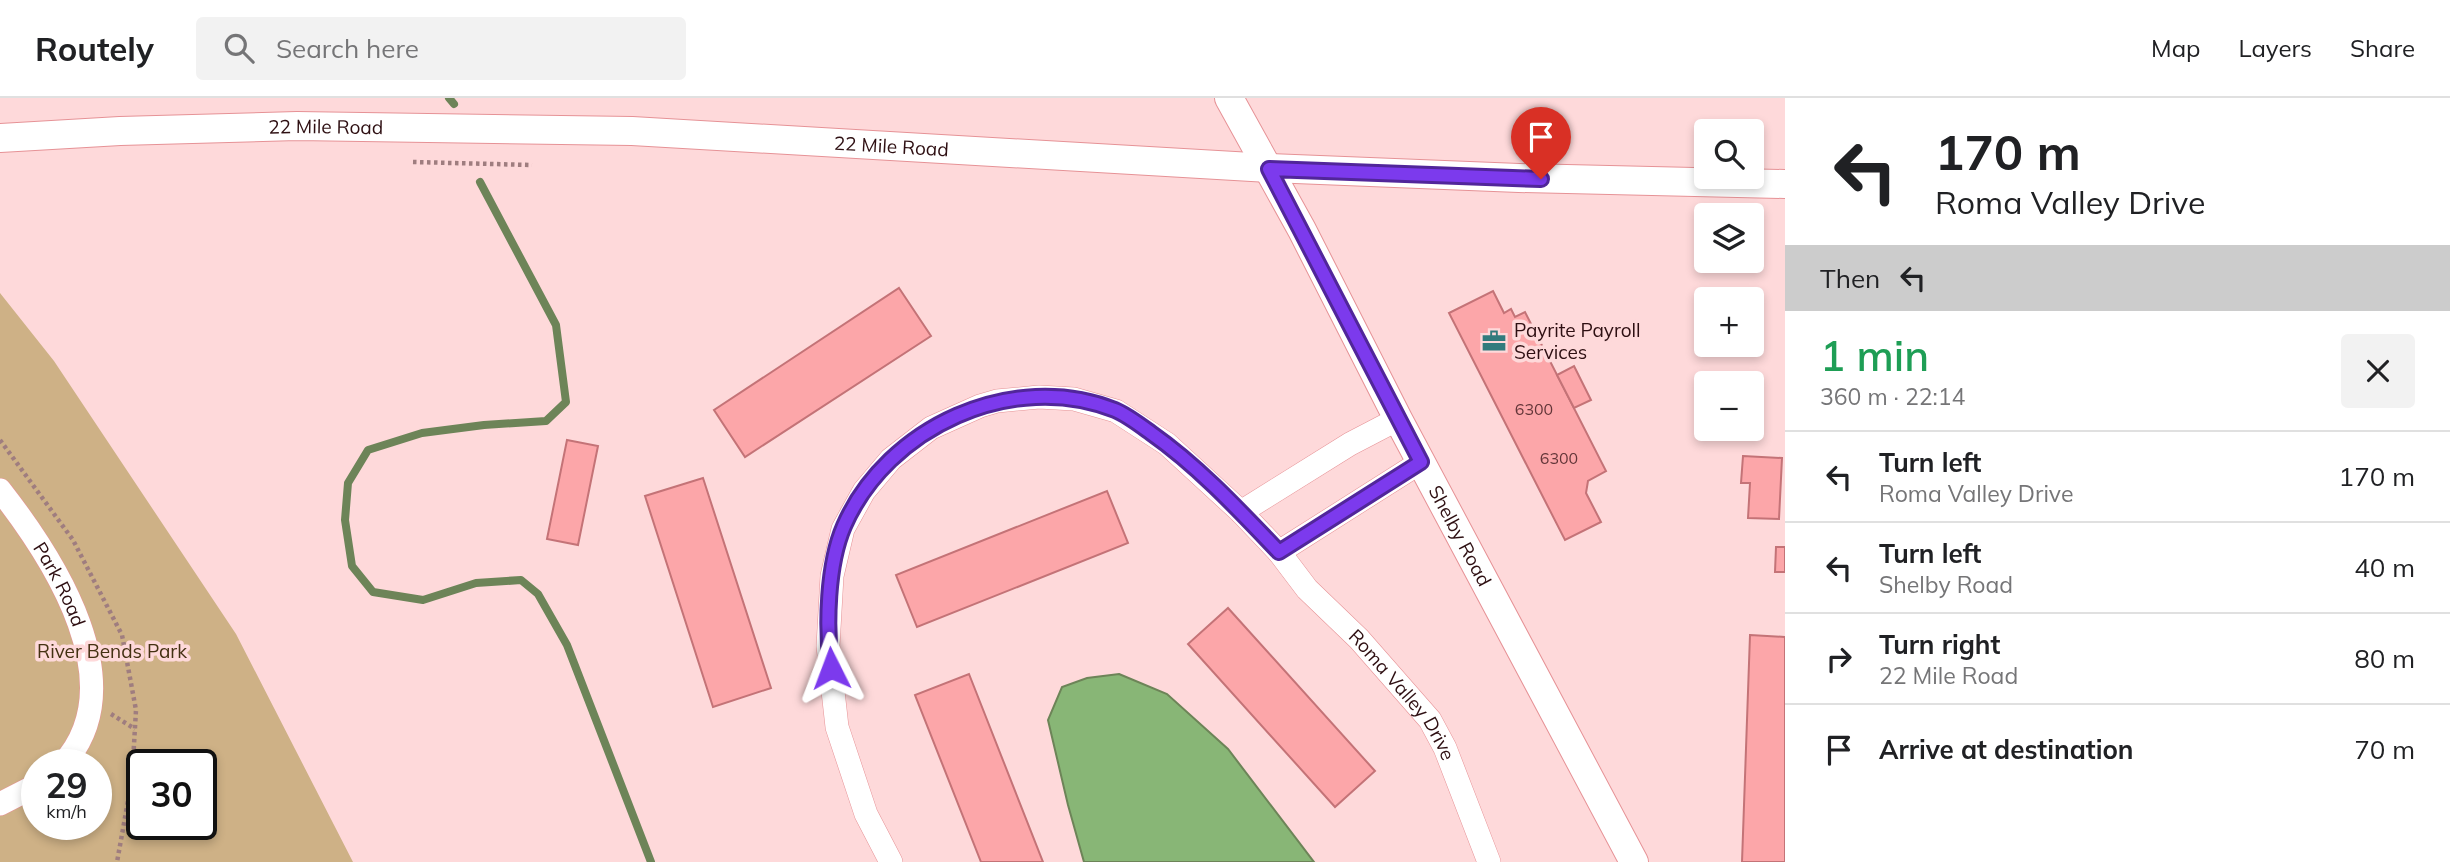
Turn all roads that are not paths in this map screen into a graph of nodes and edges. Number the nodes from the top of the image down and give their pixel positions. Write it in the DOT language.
graph roads {
  1 [pos="1229,98"];
  2 [pos="0,138"];
  3 [pos="1269,169"];
  4 [pos="1785,184"];
  5 [pos="1398,419"];
  6 [pos="1421,462"];
  7 [pos="0,490"];
  8 [pos="1241,512"];
  9 [pos="1279,552"];
  10 [pos="72,749"];
  11 [pos="21,793"];
  12 [pos="0,804"];
  13 [pos="891,862"];
  14 [pos="1489,862"];
  15 [pos="1634,862"];
  1 -- 3 [label="street, Shelby Road"];
  2 -- 3 [label="street, 22 Mile Road"];
  3 -- 4 [label="street, 22 Mile Road"];
  3 -- 5 [label="street, Shelby Road"];
  5 -- 6 [label="street, Shelby Road"];
  5 -- 8 [label="street"];
  6 -- 9 [label="street"];
  6 -- 15 [label="street, Shelby Road"];
  7 -- 10 [label="street, Park Road"];
  8 -- 9 [label="street, Roma Valley Drive"];
  8 -- 13 [label="street, Roma Valley Drive"];
  9 -- 14 [label="street, Roma Valley Drive"];
  11 -- 12 [label="street"];
}
